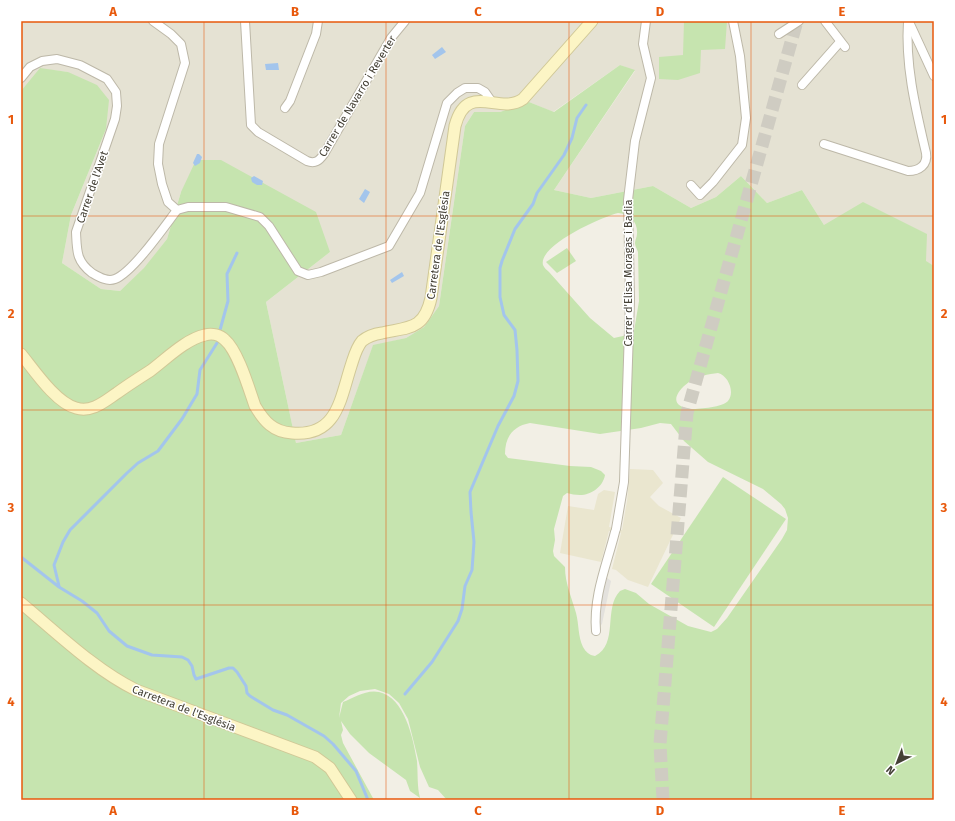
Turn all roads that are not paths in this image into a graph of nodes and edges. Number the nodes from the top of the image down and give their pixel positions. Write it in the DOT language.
graph roads {
  1 [pos="153,21"];
  2 [pos="245,21"];
  3 [pos="318,21"];
  4 [pos="405,21"];
  5 [pos="592,21"];
  6 [pos="646,21"];
  7 [pos="733,21"];
  8 [pos="799,21"];
  9 [pos="824,21"];
  10 [pos="908,21"];
  11 [pos="780,34"];
  12 [pos="934,76"];
  13 [pos="21,78"];
  14 [pos="802,85"];
  15 [pos="492,102"];
  16 [pos="285,108"];
  17 [pos="824,144"];
  18 [pos="691,185"];
  19 [pos="177,210"];
  20 [pos="21,354"];
  21 [pos="21,603"];
  22 [pos="596,631"];
  23 [pos="351,800"];
  1 -- 19 [label="street"];
  2 -- 4 [label="street, Carrer de Navarro i Reverter"];
  3 -- 16 [label="street"];
  5 -- 15 [label="main road, Carretera de l'Església"];
  6 -- 22 [label="street, Carrer d'Elisa Moragas i Badia"];
  7 -- 18 [label="street"];
  8 -- 11 [label="street"];
  9 -- 14 [label="street"];
  10 -- 12 [label="street"];
  10 -- 17 [label="street"];
  13 -- 19 [label="street, Carrer de l'Avet"];
  15 -- 19 [label="street"];
  15 -- 20 [label="main road, Carretera de l'Església"];
  21 -- 23 [label="main road, Carretera de l'Església"];
}
